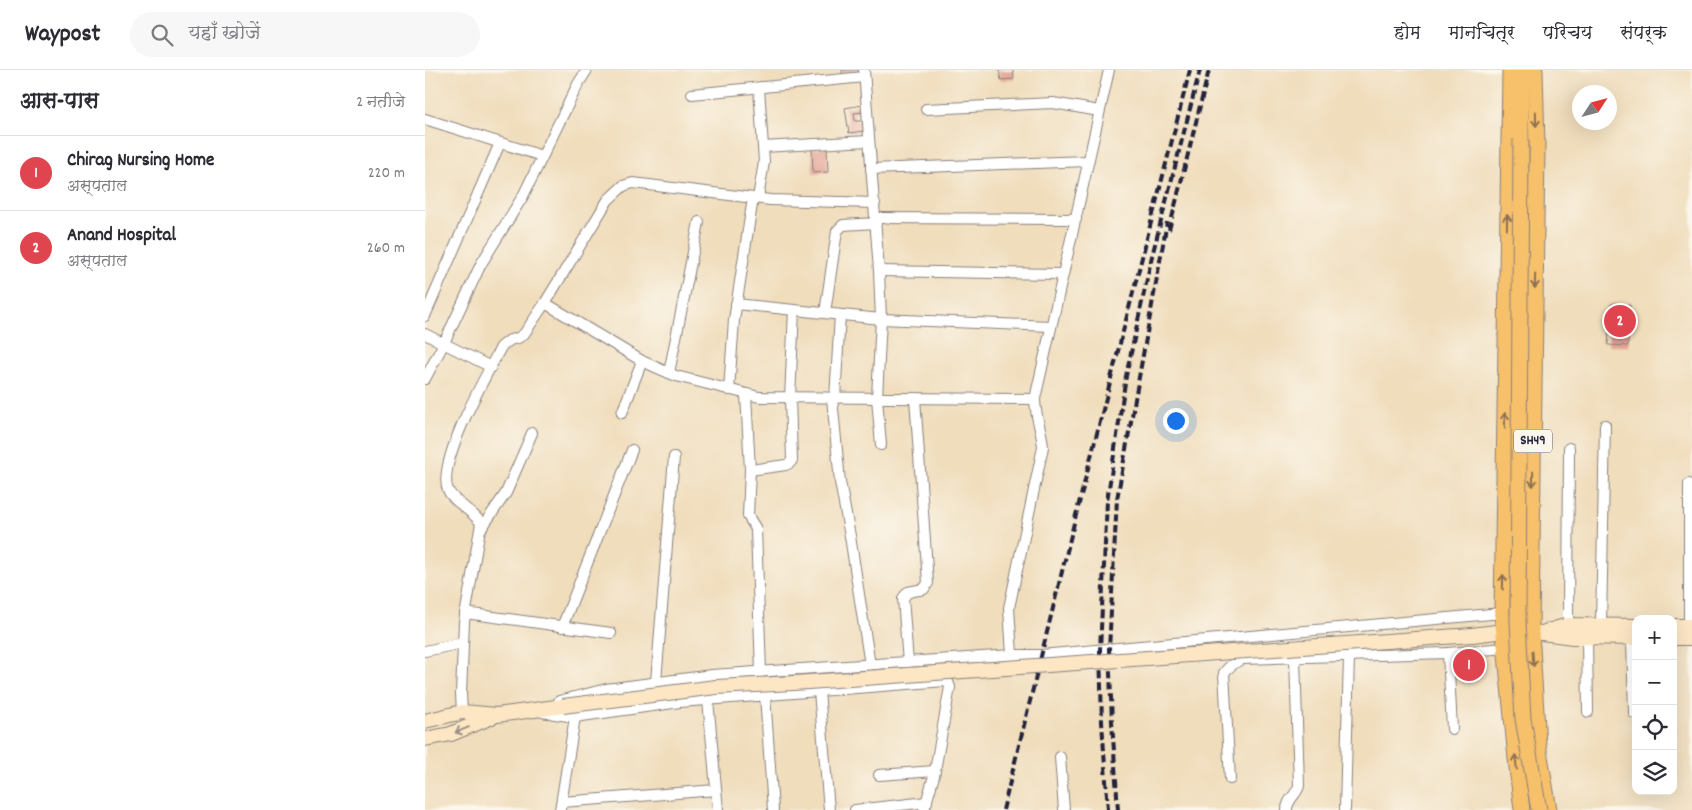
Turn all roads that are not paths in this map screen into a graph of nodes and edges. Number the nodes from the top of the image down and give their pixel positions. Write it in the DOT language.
graph roads {
  1 [pos="587,70"];
  2 [pos="1109,70"];
  3 [pos="1510,70"];
  4 [pos="1521,70"];
  5 [pos="1535,70"];
  6 [pos="864,73"];
  7 [pos="759,88"];
  8 [pos="692,94"];
  9 [pos="926,108"];
  10 [pos="1099,112"];
  11 [pos="425,119"];
  12 [pos="869,142"];
  13 [pos="500,143"];
  14 [pos="763,147"];
  15 [pos="542,156"];
  16 [pos="1088,162"];
  17 [pos="871,169"];
  18 [pos="755,198"];
  19 [pos="875,203"];
  20 [pos="1076,219"];
  21 [pos="875,220"];
  22 [pos="699,222"];
  23 [pos="879,271"];
  24 [pos="1063,274"];
  25 [pos="545,303"];
  26 [pos="736,304"];
  27 [pos="794,310"];
  28 [pos="825,313"];
  29 [pos="841,315"];
  30 [pos="425,316"];
  31 [pos="881,319"];
  32 [pos="1050,326"];
  33 [pos="425,334"];
  34 [pos="447,344"];
  35 [pos="642,361"];
  36 [pos="491,367"];
  37 [pos="669,373"];
  38 [pos="425,379"];
  39 [pos="729,390"];
  40 [pos="746,394"];
  41 [pos="790,398"];
  42 [pos="834,398"];
  43 [pos="877,398"];
  44 [pos="915,398"];
  45 [pos="1035,399"];
  46 [pos="622,413"];
  47 [pos="1605,425"];
  48 [pos="532,434"];
  49 [pos="881,445"];
  50 [pos="1569,448"];
  51 [pos="632,450"];
  52 [pos="674,457"];
  53 [pos="750,470"];
  54 [pos="1689,484"];
  55 [pos="481,529"];
  56 [pos="465,613"];
  57 [pos="1502,613"];
  58 [pos="1568,625"];
  59 [pos="1601,625"];
  60 [pos="562,627"];
  61 [pos="1677,627"];
  62 [pos="1503,630"];
  63 [pos="1691,630"];
  64 [pos="1536,632"];
  65 [pos="611,633"];
  66 [pos="1632,633"];
  67 [pos="1632,634"];
  68 [pos="1677,636"];
  69 [pos="1587,638"];
  70 [pos="463,642"];
  71 [pos="1505,648"];
  72 [pos="425,651"];
  73 [pos="1448,653"];
  74 [pos="1012,654"];
  75 [pos="1349,656"];
  76 [pos="1295,658"];
  77 [pos="1635,660"];
  78 [pos="908,663"];
  79 [pos="870,665"];
  80 [pos="761,672"];
  81 [pos="656,682"];
  82 [pos="819,691"];
  83 [pos="765,695"];
  84 [pos="708,700"];
  85 [pos="1634,705"];
  86 [pos="526,710"];
  87 [pos="462,712"];
  88 [pos="1588,712"];
  89 [pos="497,714"];
  90 [pos="575,717"];
  91 [pos="425,720"];
  92 [pos="1452,729"];
  93 [pos="425,739"];
  94 [pos="1061,757"];
  95 [pos="935,771"];
  96 [pos="879,776"];
  97 [pos="1230,779"];
  98 [pos="716,790"];
  99 [pos="561,806"];
  100 [pos="925,806"];
  101 [pos="886,808"];
  102 [pos="718,810"];
  103 [pos="773,810"];
  104 [pos="829,810"];
  105 [pos="855,810"];
  106 [pos="1064,810"];
  107 [pos="1287,810"];
  108 [pos="1345,810"];
  109 [pos="1522,810"];
  110 [pos="1539,810"];
  111 [pos="1549,810"];
  1 -- 15 [label="street"];
  2 -- 10 [label="street"];
  57 -- 3 [label="main road, SH49, one-way"];
  4 -- 110 [label="main road, SH49, bridge"];
  5 -- 64 [label="main road, SH49, one-way"];
  6 -- 7 [label="street"];
  6 -- 12 [label="street"];
  7 -- 8 [label="street"];
  7 -- 14 [label="street"];
  9 -- 10 [label="street"];
  10 -- 16 [label="street"];
  11 -- 13 [label="street"];
  12 -- 14 [label="street"];
  12 -- 17 [label="street"];
  13 -- 15 [label="street"];
  13 -- 30 [label="street"];
  14 -- 18 [label="street"];
  15 -- 34 [label="street"];
  16 -- 17 [label="street"];
  16 -- 20 [label="street"];
  17 -- 19 [label="street"];
  18 -- 19 [label="street"];
  18 -- 25 [label="street"];
  18 -- 26 [label="street"];
  19 -- 21 [label="street"];
  20 -- 21 [label="street"];
  20 -- 24 [label="street"];
  21 -- 23 [label="street"];
  21 -- 28 [label="street"];
  22 -- 37 [label="street"];
  23 -- 24 [label="street"];
  23 -- 31 [label="street"];
  24 -- 32 [label="street"];
  25 -- 35 [label="street"];
  25 -- 36 [label="street"];
  26 -- 27 [label="street"];
  26 -- 39 [label="street"];
  27 -- 28 [label="street"];
  27 -- 41 [label="street"];
  28 -- 29 [label="street"];
  29 -- 31 [label="street"];
  29 -- 42 [label="street"];
  31 -- 32 [label="street"];
  31 -- 43 [label="street"];
  32 -- 45 [label="street"];
  33 -- 34 [label="street"];
  34 -- 36 [label="street"];
  34 -- 38 [label="street"];
  35 -- 37 [label="street"];
  35 -- 46 [label="street"];
  36 -- 55 [label="street"];
  37 -- 39 [label="street"];
  39 -- 40 [label="street"];
  40 -- 41 [label="street"];
  40 -- 53 [label="street"];
  41 -- 42 [label="street"];
  41 -- 53 [label="street"];
  42 -- 43 [label="street"];
  42 -- 79 [label="street"];
  43 -- 44 [label="street"];
  43 -- 49 [label="street"];
  44 -- 45 [label="street"];
  44 -- 78 [label="street"];
  45 -- 74 [label="street"];
  47 -- 59 [label="street"];
  48 -- 55 [label="street"];
  50 -- 58 [label="street"];
  51 -- 60 [label="street"];
  52 -- 81 [label="street"];
  53 -- 80 [label="street"];
  54 -- 63 [label="street"];
  55 -- 56 [label="street"];
  56 -- 60 [label="street"];
  56 -- 70 [label="street"];
  57 -- 62 [label="main road, SH49"];
  57 -- 74 [label="street"];
  58 -- 59 [label="main road"];
  58 -- 64 [label="main road"];
  59 -- 66 [label="main road"];
  60 -- 65 [label="street"];
  61 -- 63 [label="main road"];
  62 -- 64 [label="main road"];
  62 -- 71 [label="main road, SH49"];
  62 -- 86 [label="main road, bridge"];
  63 -- 68 [label="main road"];
  64 -- 69 [label="main road"];
  64 -- 111 [label="main road, SH49, one-way"];
  67 -- 69 [label="main road"];
  69 -- 88 [label="street"];
  70 -- 72 [label="street"];
  70 -- 87 [label="street"];
  71 -- 73 [label="street"];
  109 -- 71 [label="main road, SH49, one-way"];
  73 -- 75 [label="street"];
  73 -- 92 [label="street"];
  74 -- 78 [label="street"];
  75 -- 76 [label="street"];
  75 -- 108 [label="street"];
  76 -- 97 [label="street"];
  76 -- 107 [label="street"];
  77 -- 85 [label="street"];
  78 -- 79 [label="street"];
  79 -- 80 [label="street"];
  80 -- 81 [label="street"];
  81 -- 86 [label="street"];
  82 -- 83 [label="street"];
  82 -- 95 [label="street"];
  82 -- 104 [label="street"];
  83 -- 84 [label="street"];
  83 -- 103 [label="street"];
  84 -- 90 [label="street"];
  84 -- 98 [label="street"];
  86 -- 89 [label="main road"];
  86 -- 90 [label="street"];
  87 -- 89 [label="main road"];
  87 -- 91 [label="main road"];
  89 -- 93 [label="main road, one-way"];
  90 -- 99 [label="street"];
  94 -- 106 [label="street"];
  95 -- 96 [label="street"];
  95 -- 100 [label="street"];
  98 -- 99 [label="street"];
  98 -- 102 [label="street"];
  100 -- 101 [label="street"];
  101 -- 105 [label="street"];
}
